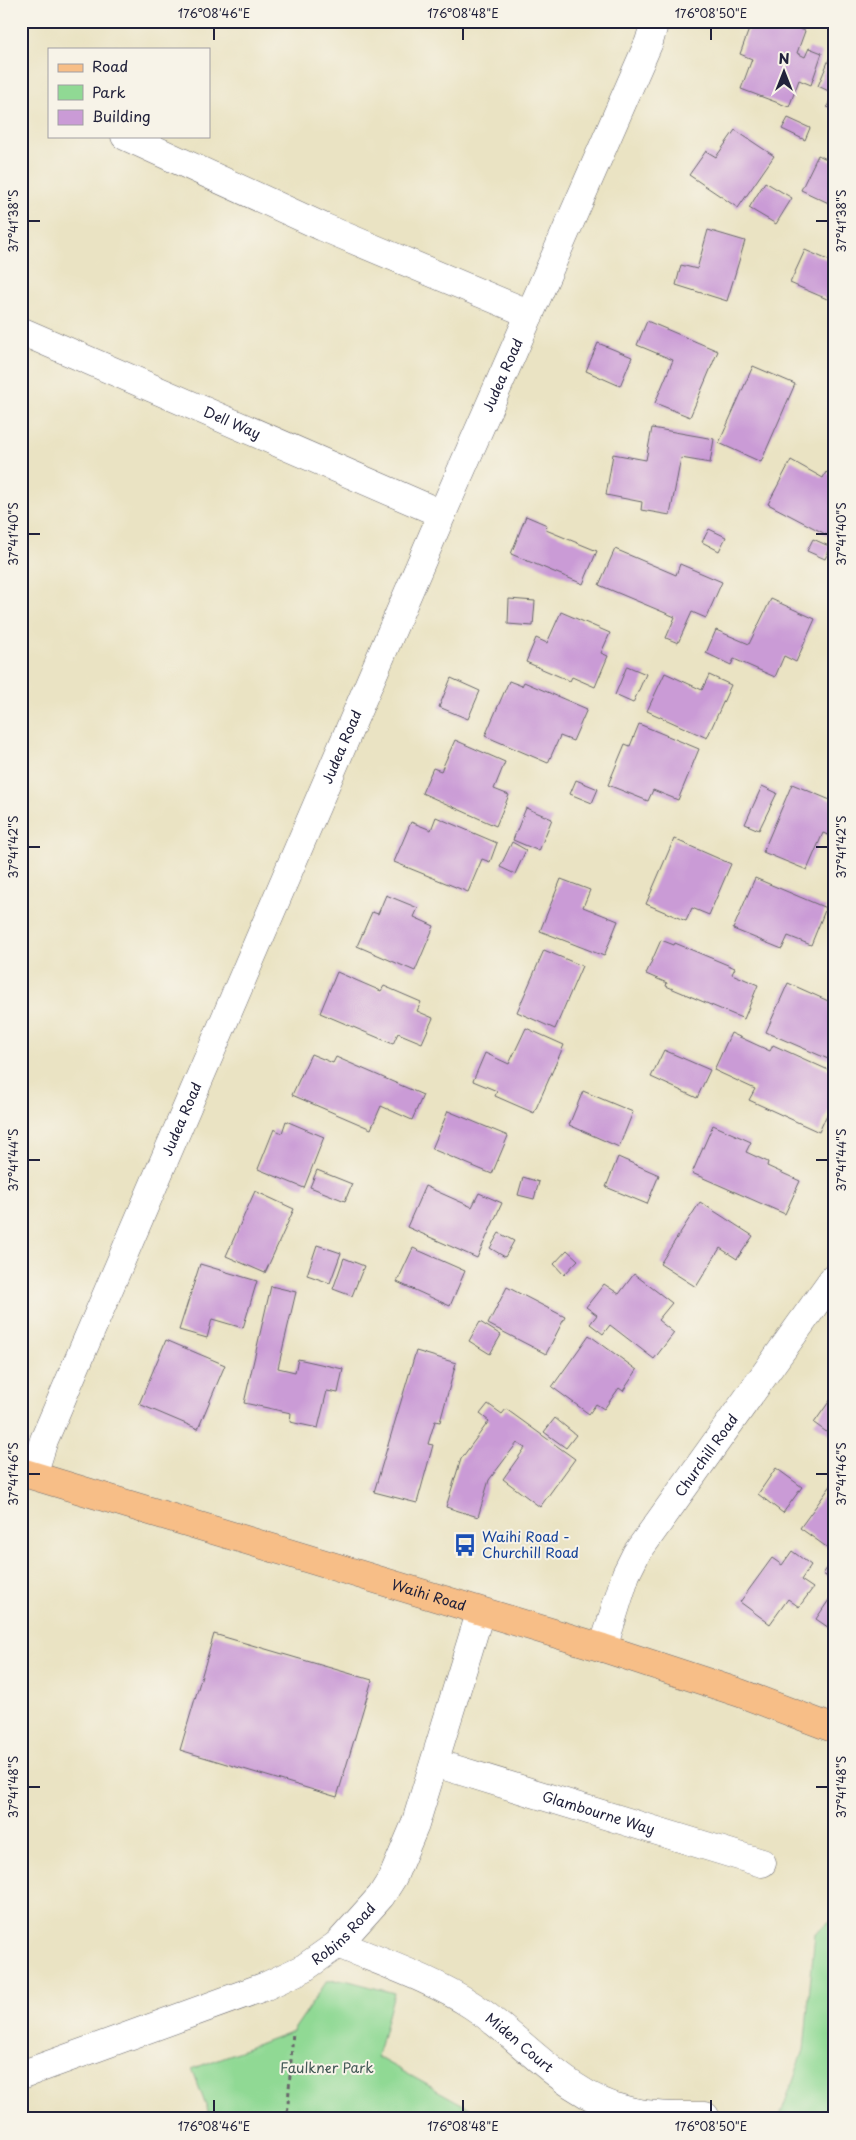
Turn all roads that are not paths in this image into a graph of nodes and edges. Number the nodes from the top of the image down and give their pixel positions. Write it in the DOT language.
graph roads {
  1 [pos="655,21"];
  2 [pos="129,138"];
  3 [pos="530,314"];
  4 [pos="21,331"];
  5 [pos="442,514"];
  6 [pos="835,1276"];
  7 [pos="27,1474"];
  8 [pos="480,1613"];
  9 [pos="604,1648"];
  10 [pos="835,1729"];
  11 [pos="435,1763"];
  12 [pos="762,1863"];
  13 [pos="338,1944"];
  14 [pos="21,2075"];
  15 [pos="705,2116"];
  1 -- 3 [label="street, Judea Road"];
  2 -- 3 [label="street"];
  3 -- 5 [label="street, Judea Road"];
  4 -- 5 [label="street, Dell Way"];
  5 -- 7 [label="street, Judea Road"];
  6 -- 9 [label="street, Churchill Road"];
  7 -- 8 [label="main road, Waihi Road"];
  8 -- 9 [label="main road, Waihi Road"];
  8 -- 11 [label="street, Robins Road"];
  9 -- 10 [label="main road, Waihi Road"];
  11 -- 12 [label="street, Glambourne Way"];
  11 -- 13 [label="street, Robins Road"];
  13 -- 14 [label="street, Robins Road"];
  13 -- 15 [label="street, Miden Court"];
}
